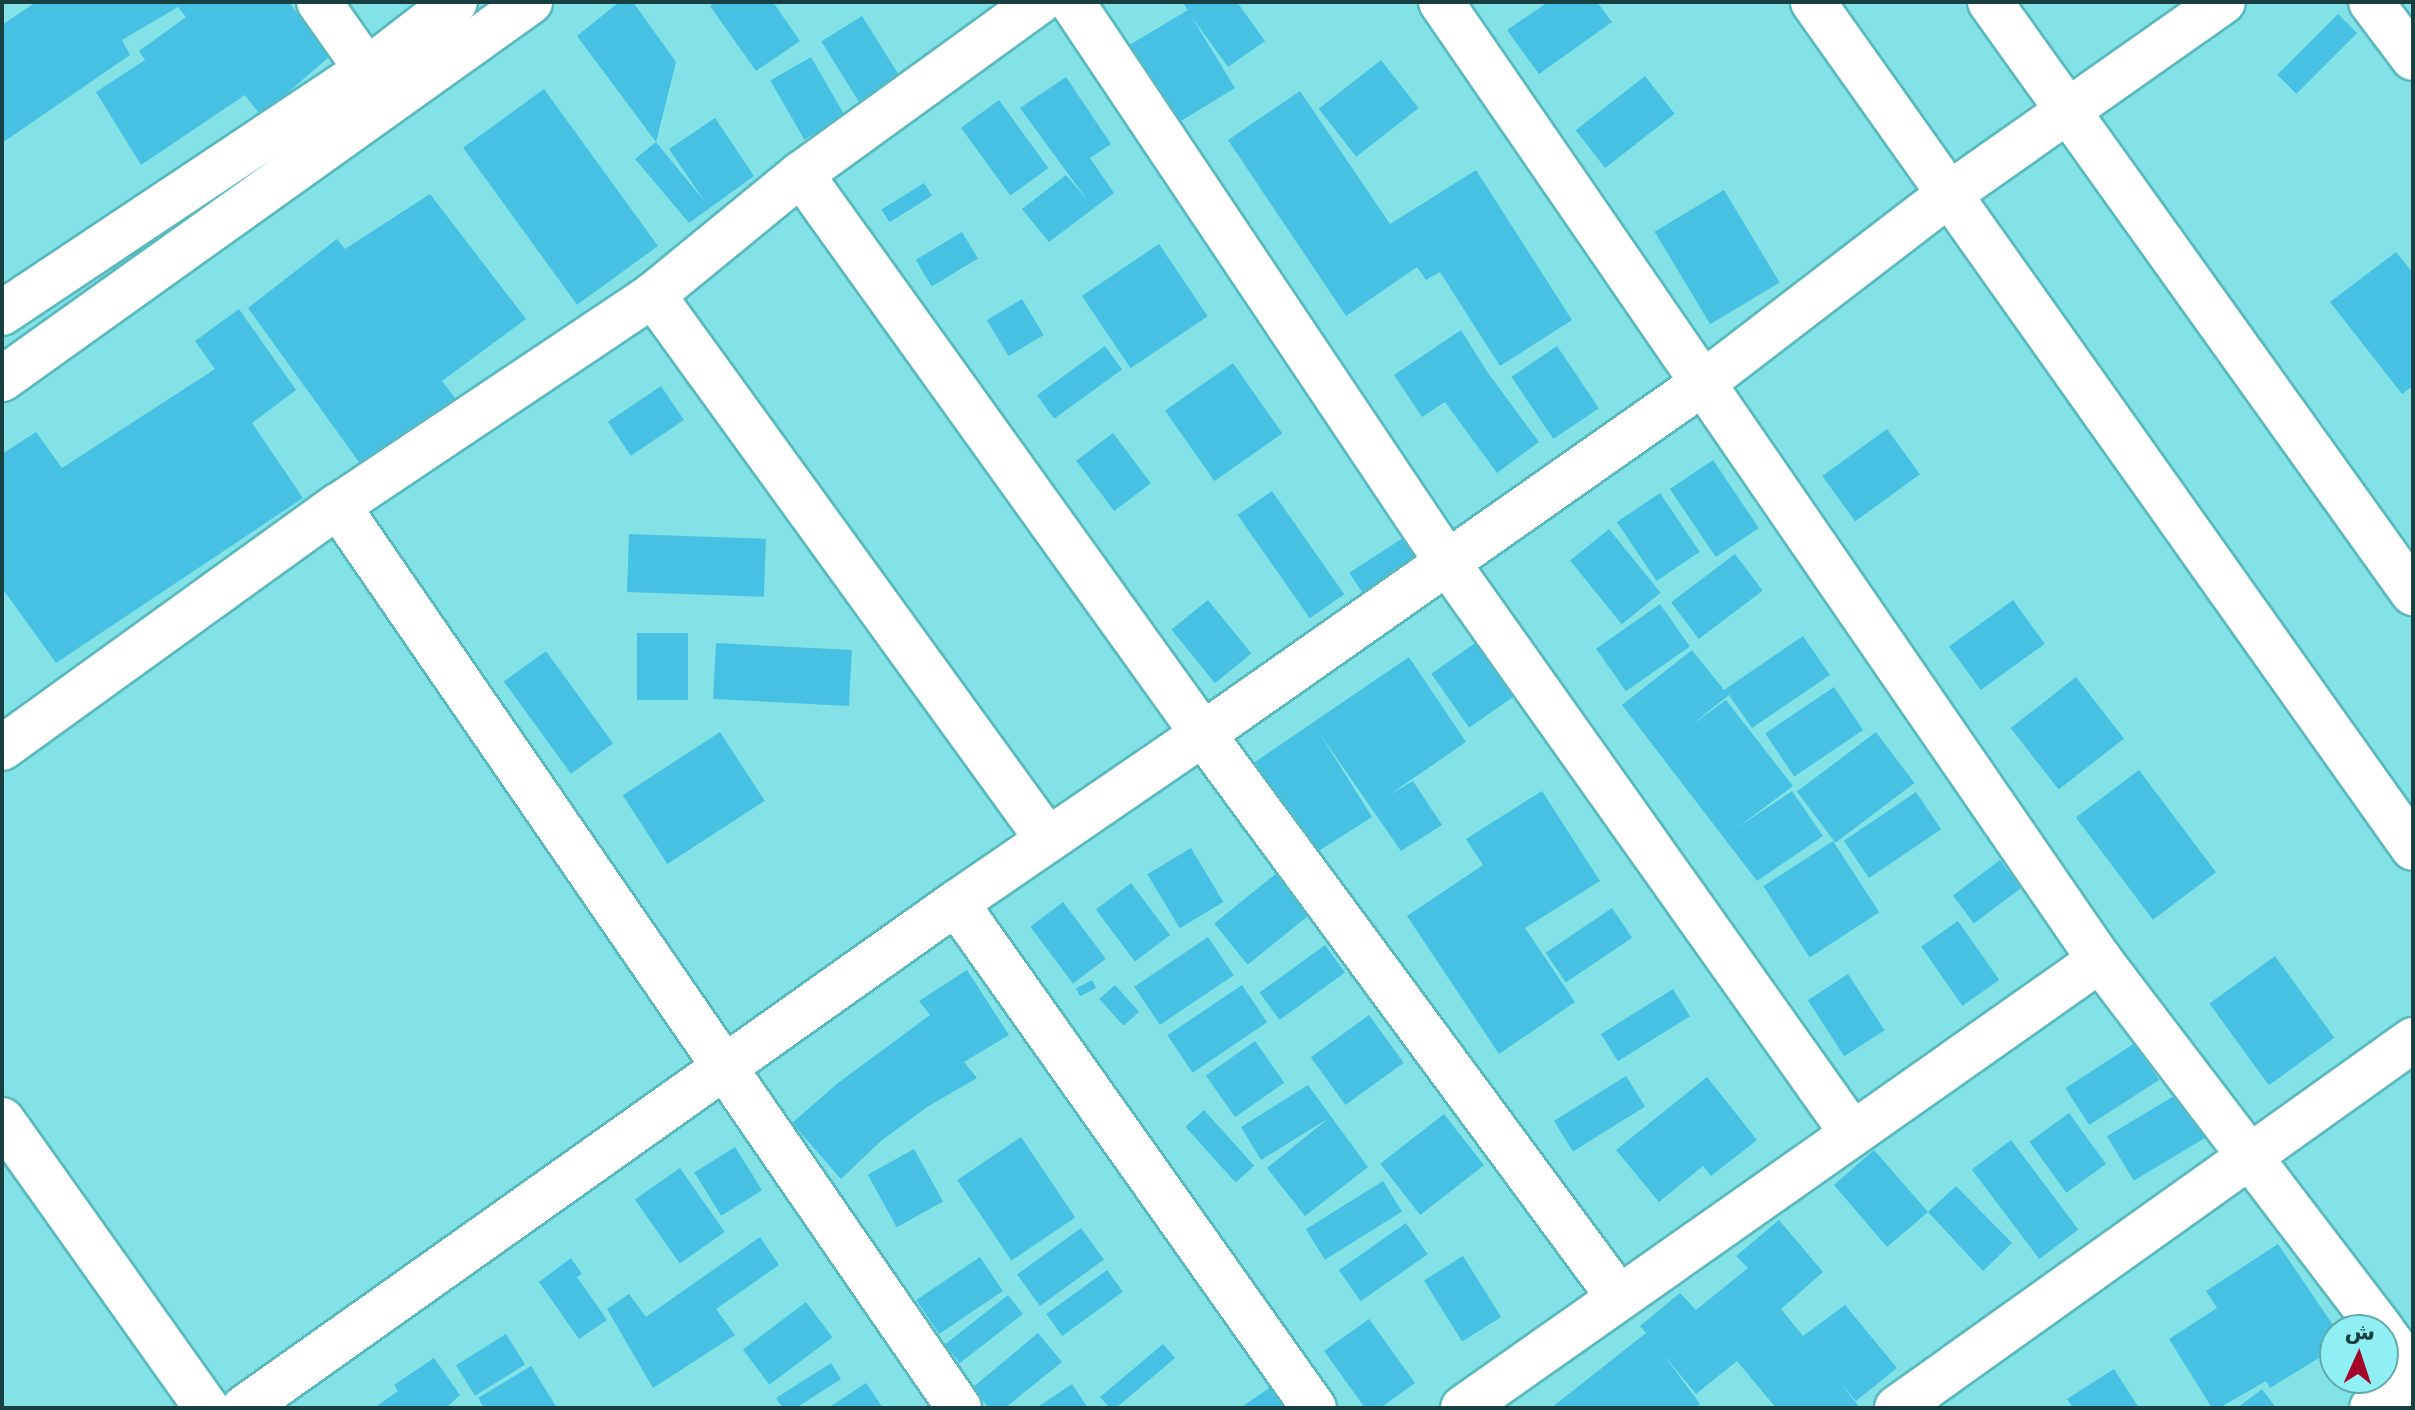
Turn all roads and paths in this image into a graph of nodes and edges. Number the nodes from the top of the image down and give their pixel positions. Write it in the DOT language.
graph roads {
  1 [pos="319,2"];
  2 [pos="455,2"];
  3 [pos="530,2"];
  4 [pos="1039,2"];
  5 [pos="1072,2"];
  6 [pos="1441,2"];
  7 [pos="1813,2"];
  8 [pos="1990,2"];
  9 [pos="2223,2"];
  10 [pos="2371,2"];
  11 [pos="2413,58"];
  12 [pos="367,70"];
  13 [pos="2068,110"];
  14 [pos="801,174"];
  15 [pos="1948,195"];
  16 [pos="653,295"];
  17 [pos="2,313"];
  18 [pos="2,379"];
  19 [pos="1703,383"];
  20 [pos="338,506"];
  21 [pos="1447,562"];
  22 [pos="2413,593"];
  23 [pos="1203,734"];
  24 [pos="2,748"];
  25 [pos="1048,840"];
  26 [pos="2413,848"];
  27 [pos="956,903"];
  28 [pos="2100,960"];
  29 [pos="2413,1040"];
  30 [pos="724,1067"];
  31 [pos="2,1120"];
  32 [pos="1852,1133"];
  33 [pos="2250,1155"];
  34 [pos="1618,1296"];
  35 [pos="2369,1314"];
  36 [pos="2399,1353"];
  37 [pos="2413,1372"];
  38 [pos="2413,1379"];
  39 [pos="207,1408"];
  40 [pos="244,1408"];
  41 [pos="959,1408"];
  42 [pos="1314,1408"];
  43 [pos="1463,1408"];
  44 [pos="1897,1408"];
  45 [pos="2372,1408"];
  1 -- 12 [label="street"];
  2 -- 12 [label="street"];
  3 -- 18 [label="street"];
  4 -- 14 [label="street"];
  5 -- 21 [label="street"];
  6 -- 19 [label="street"];
  7 -- 15 [label="street"];
  8 -- 13 [label="street"];
  9 -- 13 [label="street"];
  10 -- 11 [label="street"];
  12 -- 17 [label="street"];
  13 -- 15 [label="street"];
  13 -- 22 [label="street"];
  14 -- 16 [label="street"];
  14 -- 23 [label="street"];
  15 -- 19 [label="street"];
  15 -- 26 [label="street"];
  16 -- 20 [label="street"];
  16 -- 25 [label="street"];
  19 -- 21 [label="street"];
  19 -- 28 [label="street"];
  20 -- 24 [label="street"];
  20 -- 30 [label="street"];
  21 -- 23 [label="street"];
  21 -- 32 [label="street"];
  23 -- 25 [label="street"];
  23 -- 34 [label="street"];
  25 -- 27 [label="street"];
  27 -- 30 [label="street"];
  27 -- 42 [label="street"];
  28 -- 32 [label="street"];
  28 -- 33 [label="street"];
  29 -- 33 [label="street"];
  30 -- 40 [label="street"];
  30 -- 41 [label="street"];
  31 -- 39 [label="street"];
  32 -- 34 [label="street"];
  33 -- 35 [label="street"];
  33 -- 44 [label="street"];
  34 -- 43 [label="street"];
  36 -- 37 [label="street"];
  38 -- 45 [label="street"];
}
